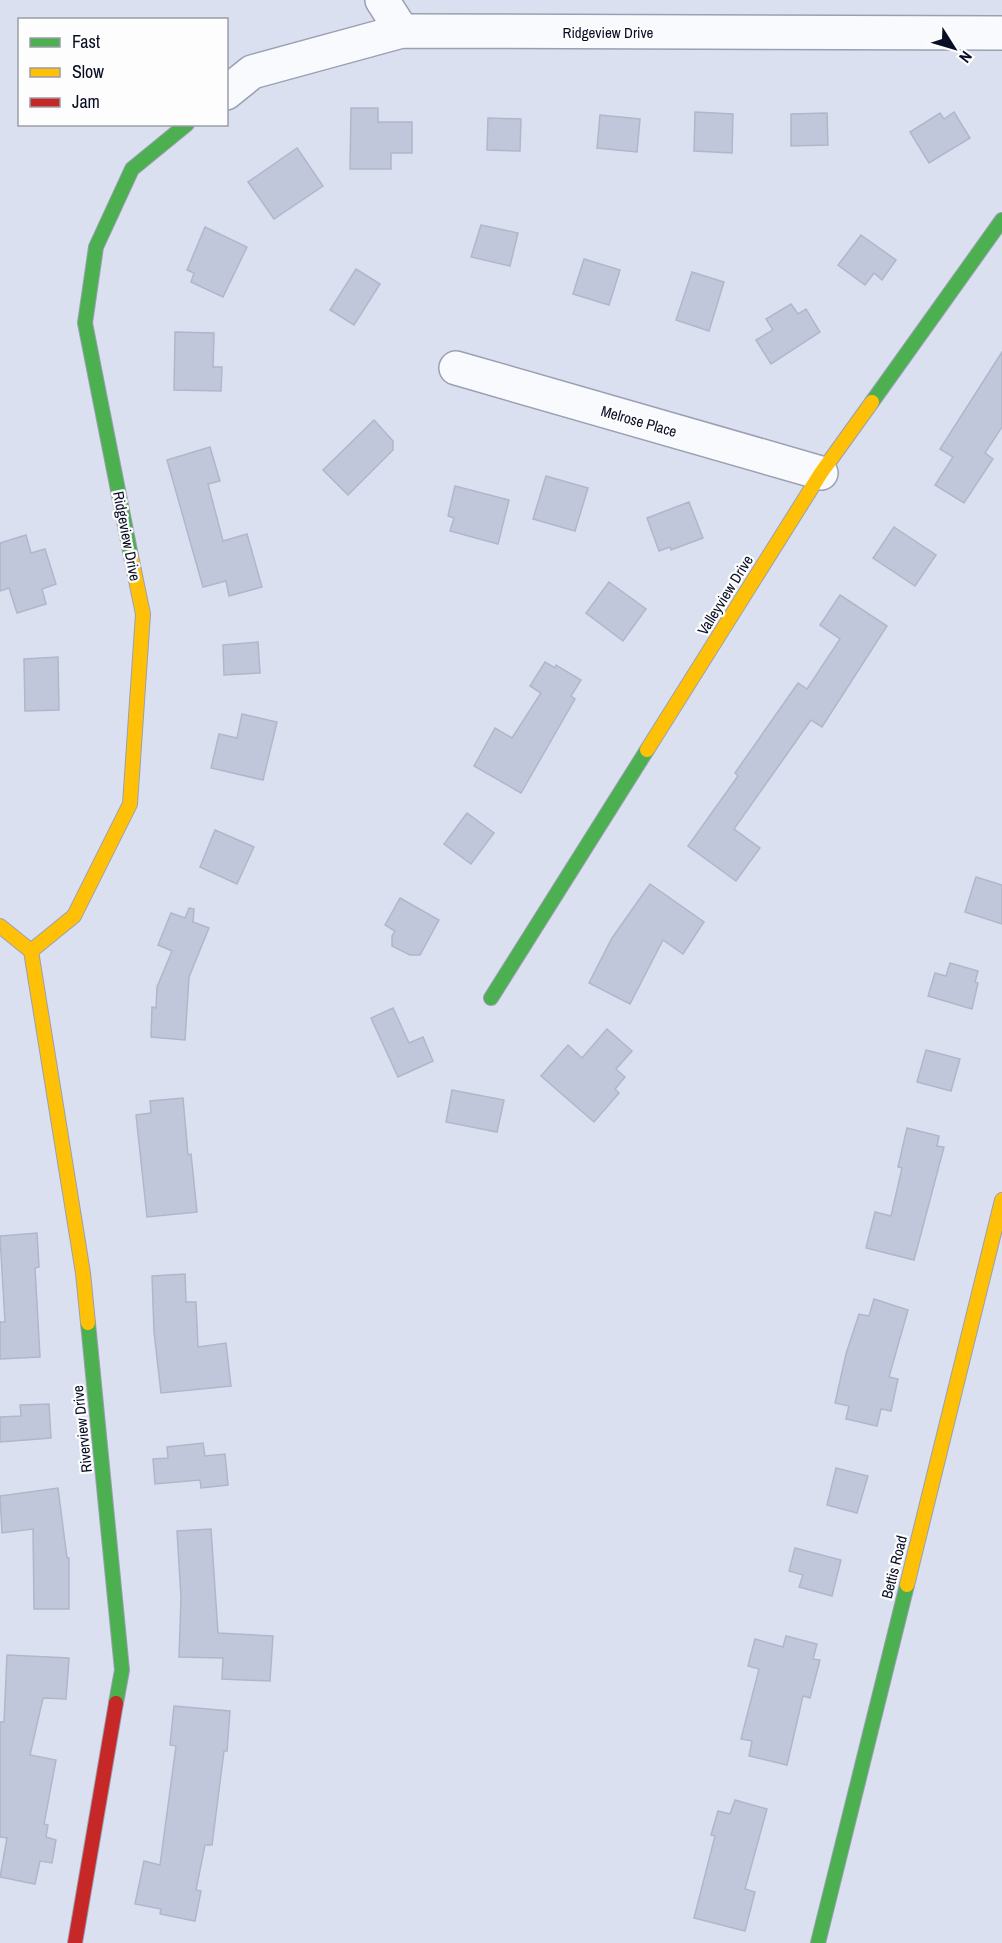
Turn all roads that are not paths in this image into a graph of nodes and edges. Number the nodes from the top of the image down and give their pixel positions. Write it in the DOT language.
graph roads {
  1 [pos="382,0"];
  2 [pos="402,31"];
  3 [pos="1002,33"];
  4 [pos="228,91"];
  5 [pos="186,126"];
  6 [pos="1002,220"];
  7 [pos="456,368"];
  8 [pos="821,473"];
  9 [pos="0,926"];
  10 [pos="31,951"];
  11 [pos="492,998"];
  12 [pos="1002,1200"];
  13 [pos="75,1943"];
  14 [pos="818,1943"];
  1 -- 2 [label="street"];
  2 -- 3 [label="street, Ridgeview Drive"];
  2 -- 4 [label="street, Ridgeview Drive"];
  5 -- 10 [label="street, Ridgeview Drive"];
  6 -- 8 [label="street, Valleyview Drive"];
  7 -- 8 [label="street, Melrose Place"];
  8 -- 11 [label="street, Valleyview Drive"];
  9 -- 10 [label="street"];
  10 -- 13 [label="street, Riverview Drive"];
  12 -- 14 [label="street, Bettis Road"];
}
